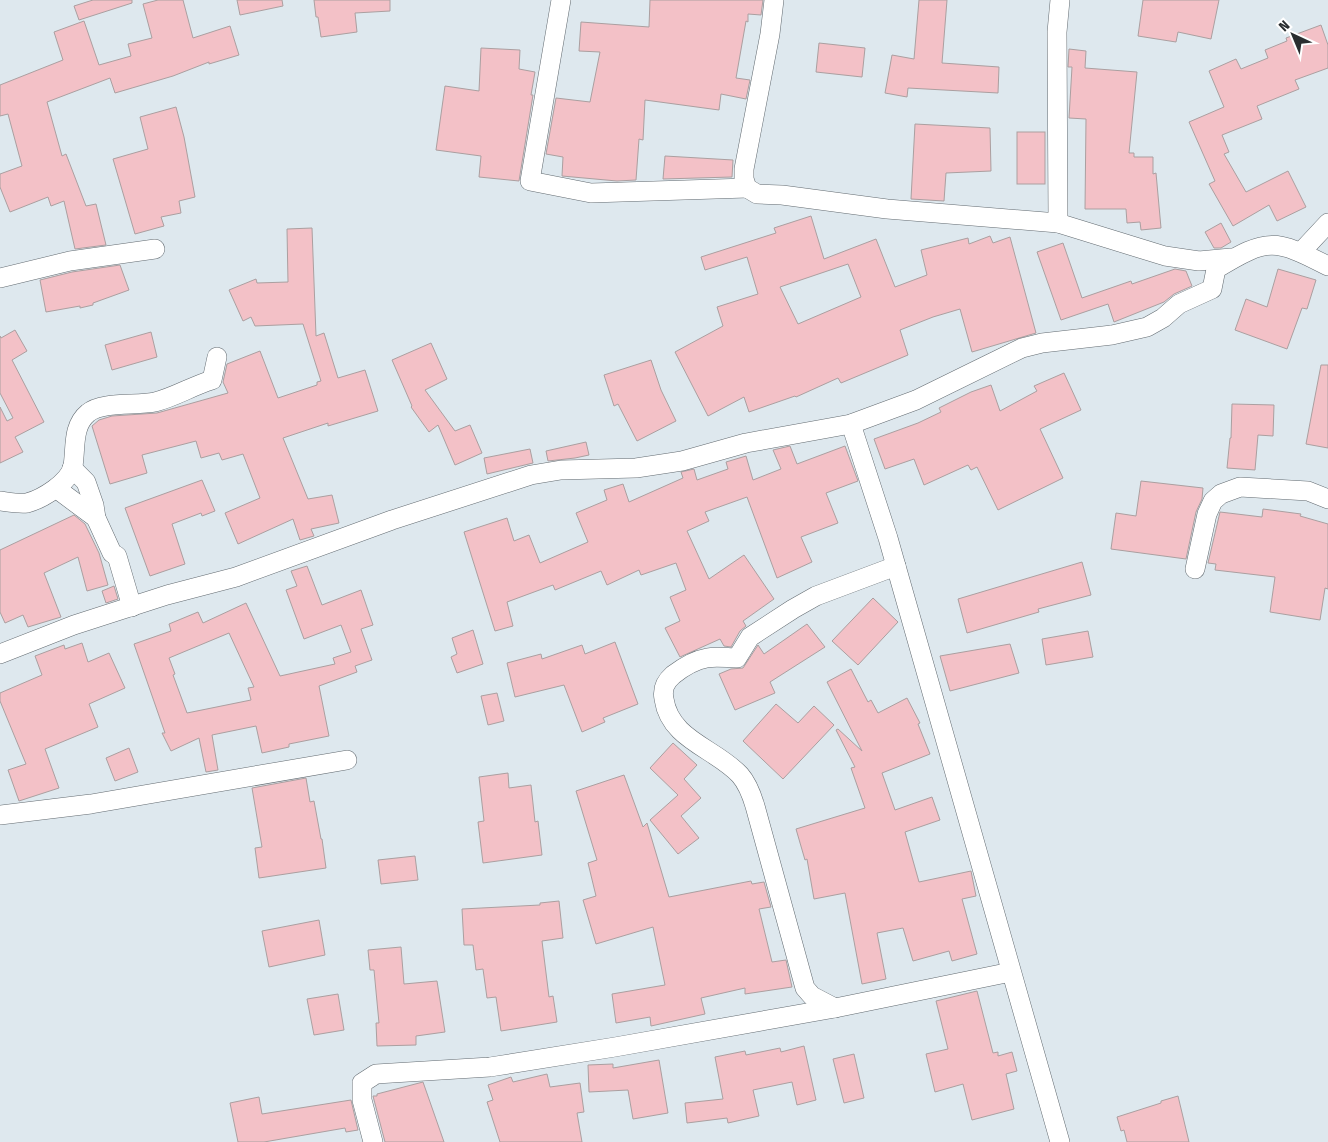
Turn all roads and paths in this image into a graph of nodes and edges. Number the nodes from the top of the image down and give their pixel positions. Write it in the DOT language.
graph roads {
  1 [pos="561,0"];
  2 [pos="774,0"];
  3 [pos="1060,0"];
  4 [pos="747,188"];
  5 [pos="1058,223"];
  6 [pos="1328,223"];
  7 [pos="1094,246"];
  8 [pos="155,249"];
  9 [pos="1302,252"];
  10 [pos="1234,258"];
  11 [pos="1328,266"];
  12 [pos="0,278"];
  13 [pos="217,357"];
  14 [pos="851,424"];
  15 [pos="72,468"];
  16 [pos="56,489"];
  17 [pos="1328,498"];
  18 [pos="0,501"];
  19 [pos="96,518"];
  20 [pos="896,566"];
  21 [pos="1195,569"];
  22 [pos="132,607"];
  23 [pos="0,654"];
  24 [pos="347,760"];
  25 [pos="0,814"];
  26 [pos="1011,972"];
  27 [pos="835,1008"];
  28 [pos="373,1142"];
  29 [pos="1060,1142"];
  1 -- 4 [label="street"];
  2 -- 4 [label="street"];
  3 -- 5 [label="street"];
  4 -- 5 [label="street"];
  5 -- 7 [label="street"];
  5 -- 10 [label="street"];
  6 -- 9 [label="street"];
  8 -- 12 [label="street"];
  9 -- 10 [label="street"];
  9 -- 11 [label="street"];
  10 -- 14 [label="street"];
  13 -- 15 [label="street"];
  14 -- 20 [label="street"];
  14 -- 22 [label="street"];
  15 -- 16 [label="street"];
  15 -- 19 [label="street"];
  16 -- 18 [label="street"];
  16 -- 19 [label="street"];
  17 -- 21 [label="street"];
  19 -- 22 [label="street"];
  20 -- 26 [label="street"];
  20 -- 27 [label="street"];
  22 -- 23 [label="street"];
  24 -- 25 [label="street"];
  26 -- 27 [label="street"];
  26 -- 29 [label="street"];
  27 -- 28 [label="street"];
}
